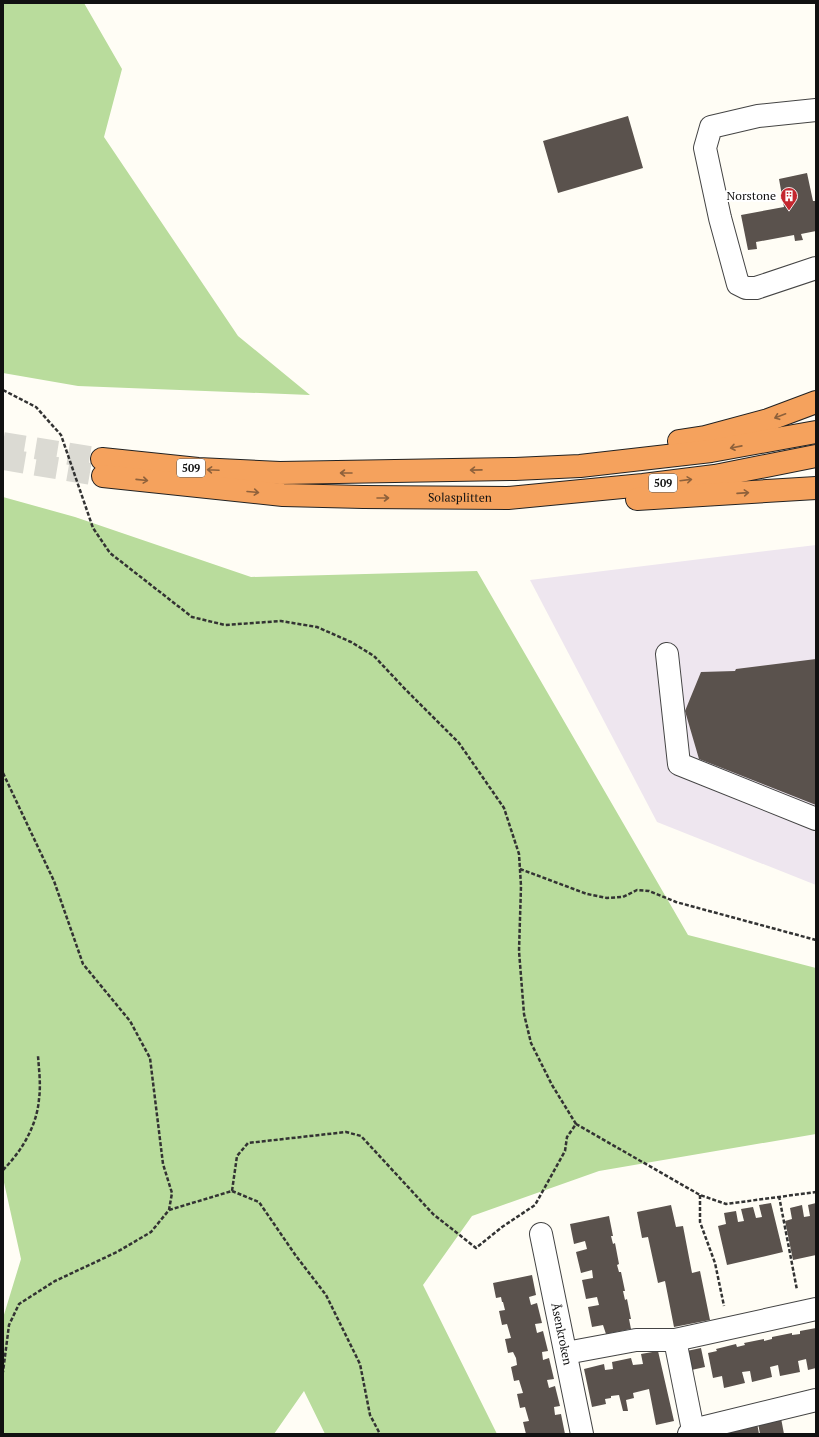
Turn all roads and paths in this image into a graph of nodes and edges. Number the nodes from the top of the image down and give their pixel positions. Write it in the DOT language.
graph roads {
  1 [pos="816,110"];
  2 [pos="816,268"];
  3 [pos="3,390"];
  4 [pos="816,402"];
  5 [pos="816,432"];
  6 [pos="816,456"];
  7 [pos="515,469"];
  8 [pos="816,488"];
  9 [pos="508,498"];
  10 [pos="667,654"];
  11 [pos="3,773"];
  12 [pos="816,819"];
  13 [pos="520,869"];
  14 [pos="816,940"];
  15 [pos="38,1056"];
  16 [pos="576,1124"];
  17 [pos="3,1170"];
  18 [pos="232,1191"];
  19 [pos="816,1192"];
  20 [pos="700,1195"];
  21 [pos="779,1196"];
  22 [pos="169,1210"];
  23 [pos="541,1234"];
  24 [pos="809,1311"];
  25 [pos="729,1328"];
  26 [pos="675,1340"];
  27 [pos="566,1353"];
  28 [pos="3,1372"];
  29 [pos="816,1400"];
  30 [pos="691,1432"];
  31 [pos="380,1434"];
  32 [pos="582,1434"];
  1 -- 2 [label="street"];
  3 -- 13 [label="path"];
  4 -- 7 [label="highway, 509, one-way"];
  5 -- 7 [label="highway, Solasplitten / 509, one-way"];
  9 -- 6 [label="highway, Solasplitten / 509, one-way"];
  7 -- 9 [label="highway, Solasplitten / 509, one-way"];
  9 -- 8 [label="highway, 509, one-way"];
  10 -- 12 [label="street"];
  11 -- 22 [label="path"];
  13 -- 14 [label="path"];
  13 -- 16 [label="path"];
  15 -- 17 [label="path"];
  16 -- 18 [label="path"];
  16 -- 20 [label="path"];
  18 -- 22 [label="path"];
  18 -- 31 [label="path"];
  19 -- 21 [label="path"];
  20 -- 21 [label="path"];
  20 -- 25 [label="path"];
  21 -- 24 [label="path"];
  22 -- 28 [label="path"];
  23 -- 27 [label="street, Åsenkroken"];
  24 -- 25 [label="street"];
  25 -- 26 [label="street"];
  26 -- 27 [label="street"];
  26 -- 30 [label="street"];
  27 -- 32 [label="street, Åsenkroken"];
  29 -- 30 [label="street"];
}
